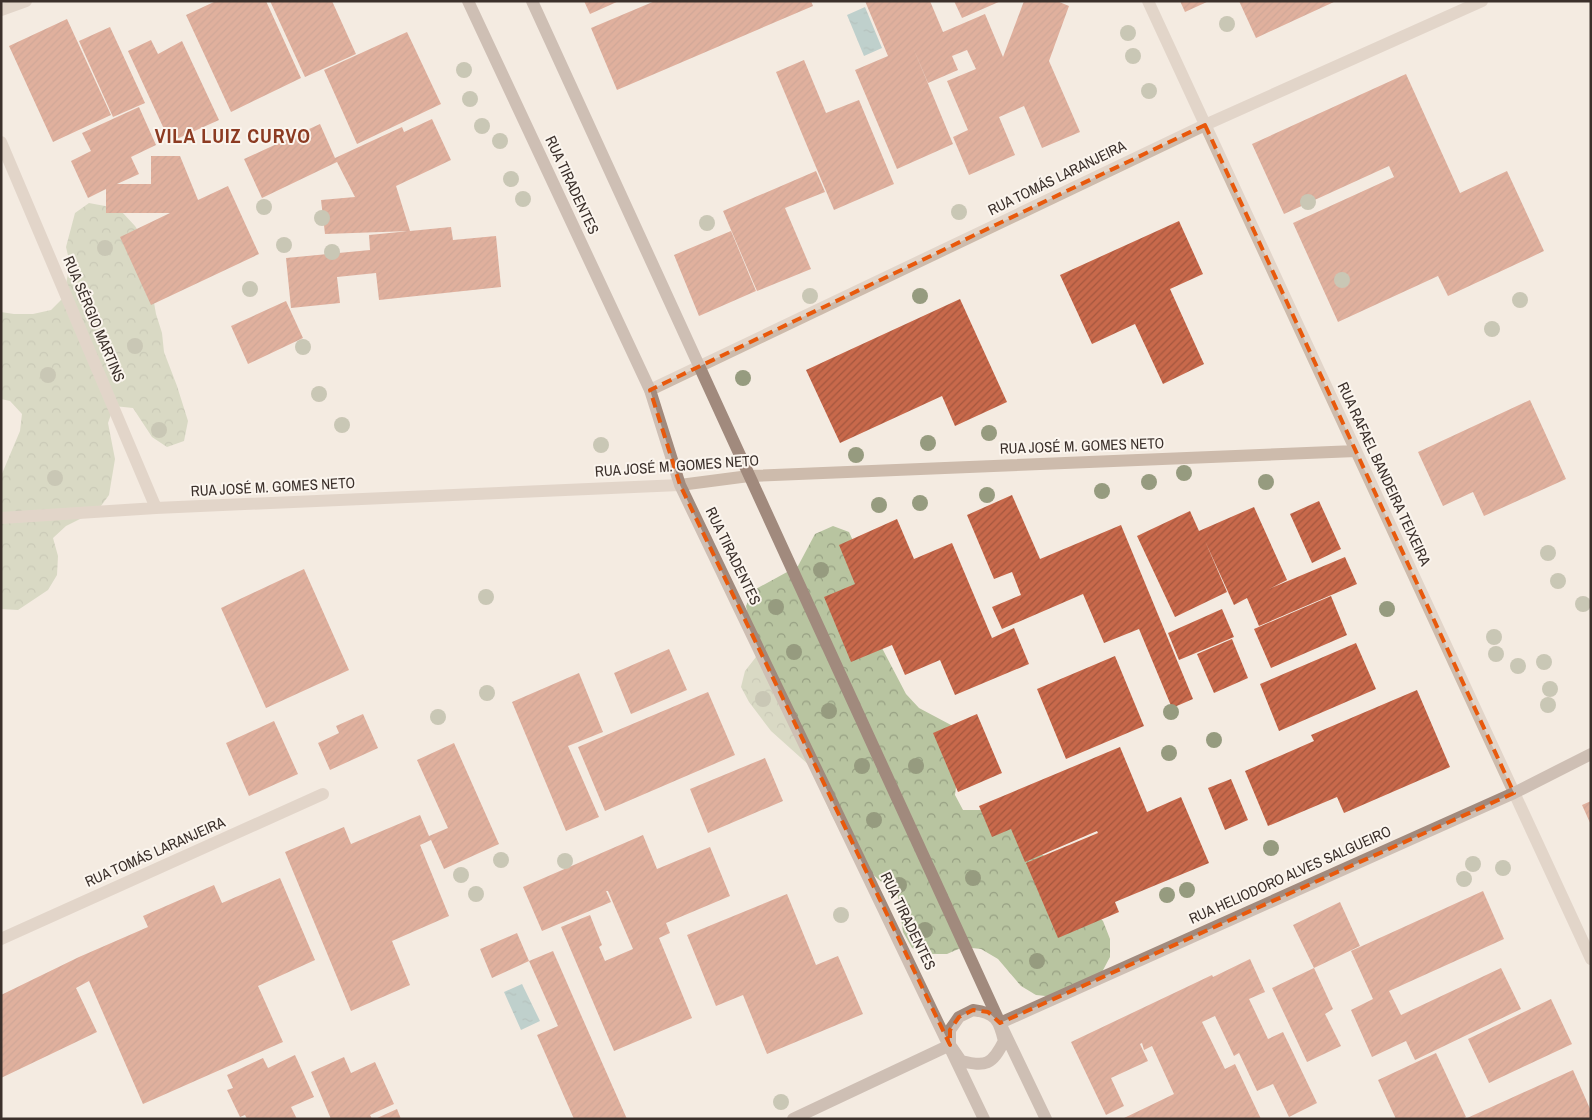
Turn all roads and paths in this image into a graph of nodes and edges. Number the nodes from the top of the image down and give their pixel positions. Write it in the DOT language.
graph roads {
  1 [pos="26,1"];
  2 [pos="468,1"];
  3 [pos="532,1"];
  4 [pos="1148,1"];
  5 [pos="1482,1"];
  6 [pos="1,10"];
  7 [pos="1205,125"];
  8 [pos="1,142"];
  9 [pos="699,367"];
  10 [pos="650,390"];
  11 [pos="1356,451"];
  12 [pos="749,476"];
  13 [pos="680,485"];
  14 [pos="156,508"];
  15 [pos="1,518"];
  16 [pos="1591,754"];
  17 [pos="1514,793"];
  18 [pos="323,794"];
  19 [pos="1,939"];
  20 [pos="1591,959"];
  21 [pos="1000,1023"];
  22 [pos="950,1045"];
  23 [pos="793,1119"];
  24 [pos="984,1119"];
  25 [pos="1046,1119"];
  1 -- 6 [label="street"];
  2 -- 10 [label="main road, RUA TIRADENTES"];
  3 -- 9 [label="main road"];
  4 -- 7 [label="street, RUA RAFAEL BANDEIRA TEIXEIRA"];
  5 -- 7 [label="street, RUA TOMÁS LARANJEIRA"];
  7 -- 9 [label="street, RUA TOMÁS LARANJEIRA"];
  7 -- 11 [label="street, RUA RAFAEL BANDEIRA TEIXEIRA"];
  8 -- 14 [label="street, RUA SÉRGIO MARTINS"];
  9 -- 10 [label="street, RUA TOMÁS LARANJEIRA"];
  9 -- 12 [label="main road"];
  10 -- 13 [label="main road, RUA TIRADENTES"];
  11 -- 12 [label="street, RUA JOSÉ M. GOMES NETO"];
  11 -- 17 [label="street, RUA RAFAEL BANDEIRA TEIXEIRA"];
  12 -- 13 [label="street, RUA JOSÉ M. GOMES NETO"];
  12 -- 21 [label="main road"];
  13 -- 14 [label="street, RUA JOSÉ M. GOMES NETO"];
  13 -- 22 [label="main road, RUA TIRADENTES"];
  14 -- 15 [label="street, RUA JOSÉ M. GOMES NETO"];
  16 -- 17 [label="main road, RUA HELIODORO ALVES SALGUEIRO"];
  17 -- 20 [label="street, RUA RAFAEL BANDEIRA TEIXEIRA"];
  17 -- 21 [label="main road, RUA HELIODORO ALVES SALGUEIRO"];
  18 -- 19 [label="street, RUA TOMÁS LARANJEIRA"];
  21 -- 22 [label="main road"];
  21 -- 22 [label="main road"];
  21 -- 25 [label="main road"];
  22 -- 23 [label="main road"];
  22 -- 24 [label="main road, RUA TIRADENTES"];
}
